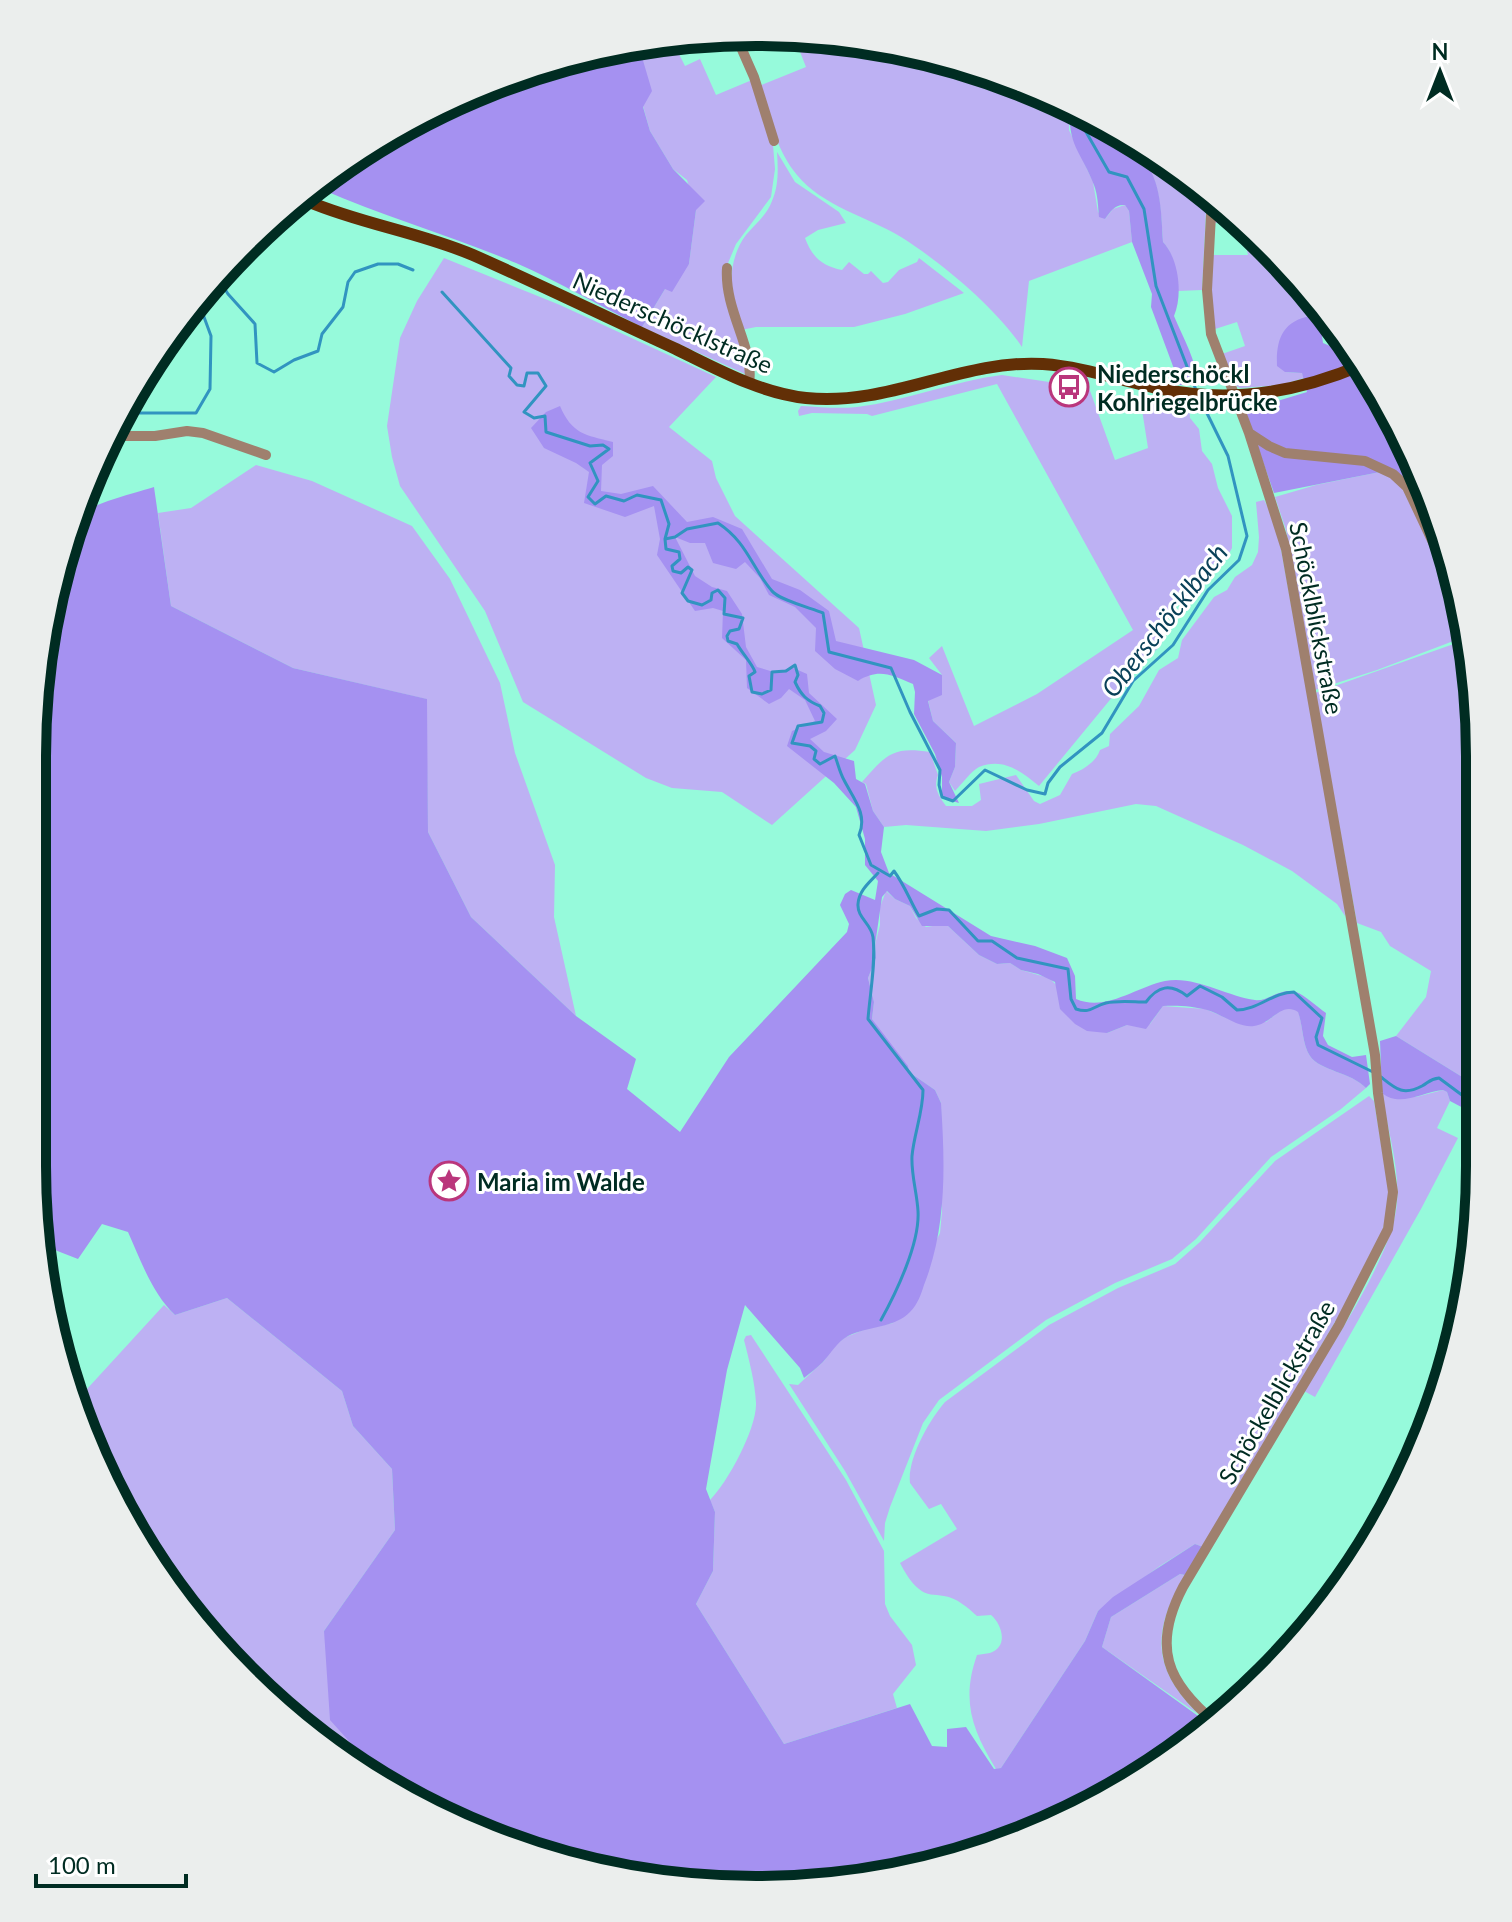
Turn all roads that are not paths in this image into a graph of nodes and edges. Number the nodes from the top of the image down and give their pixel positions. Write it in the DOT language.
graph roads {
  1 [pos="741,47"];
  2 [pos="774,141"];
  3 [pos="312,203"];
  4 [pos="1211,212"];
  5 [pos="727,268"];
  6 [pos="1351,369"];
  7 [pos="749,383"];
  8 [pos="1235,396"];
  9 [pos="1249,433"];
  10 [pos="123,435"];
  11 [pos="266,455"];
  12 [pos="1432,539"];
  13 [pos="1375,1055"];
  14 [pos="1206,1714"];
  1 -- 2 [label="street"];
  3 -- 7 [label="main road, Niederschöcklstraße"];
  4 -- 8 [label="street, Schöcklblickstraße"];
  5 -- 7 [label="street"];
  6 -- 8 [label="main road, Niederschöcklstraße"];
  7 -- 8 [label="main road, Niederschöcklstraße"];
  8 -- 9 [label="street, Schöcklblickstraße"];
  9 -- 12 [label="street"];
  9 -- 13 [label="street, Schöcklblickstraße"];
  10 -- 11 [label="street"];
  13 -- 14 [label="street, Schöckelblickstraße"];
}
